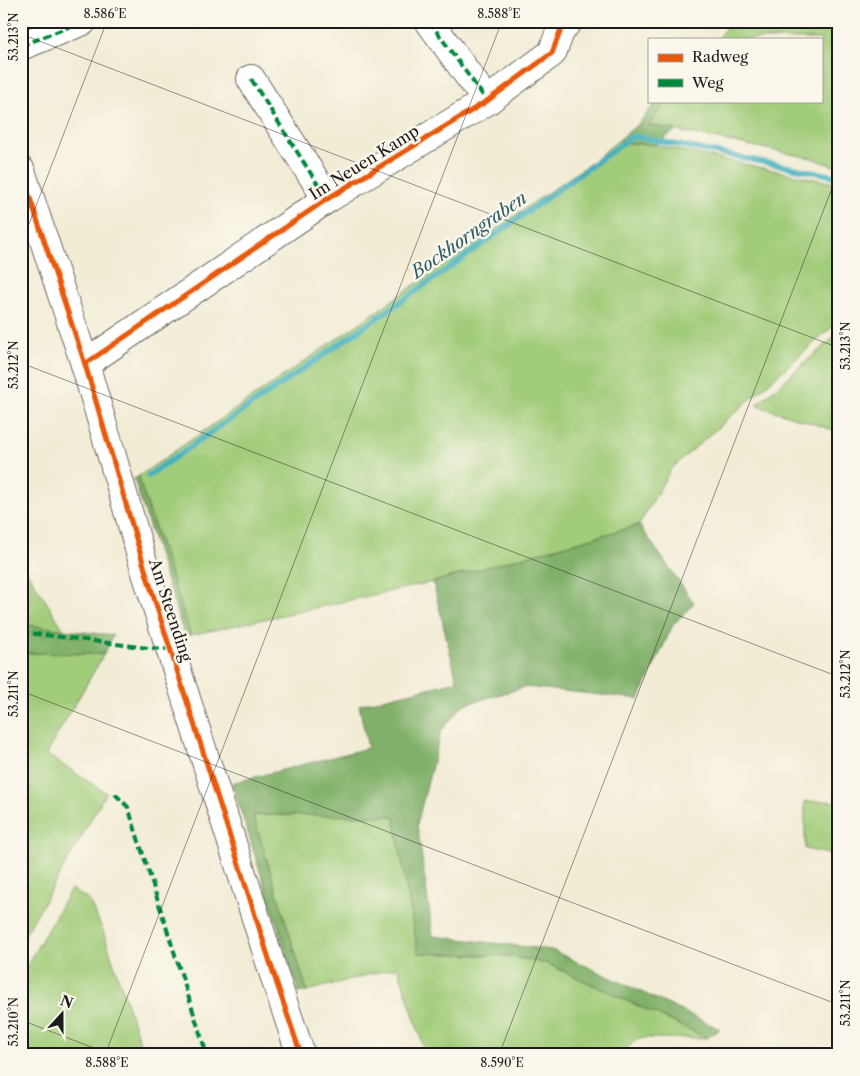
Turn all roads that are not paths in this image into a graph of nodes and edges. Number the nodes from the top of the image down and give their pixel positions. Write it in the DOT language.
graph roads {
  1 [pos="83,21"];
  2 [pos="429,21"];
  3 [pos="568,21"];
  4 [pos="21,46"];
  5 [pos="251,79"];
  6 [pos="487,101"];
  7 [pos="21,171"];
  8 [pos="327,199"];
  9 [pos="85,364"];
  10 [pos="301,1055"];
  1 -- 4 [label="street"];
  2 -- 6 [label="street"];
  3 -- 6 [label="street, Im Neuen Kamp"];
  5 -- 8 [label="street, Im Neuen Kamp"];
  6 -- 8 [label="street, Im Neuen Kamp"];
  7 -- 9 [label="street, Am Steending"];
  8 -- 9 [label="street, Im Neuen Kamp"];
  9 -- 10 [label="street, Am Steending"];
}
